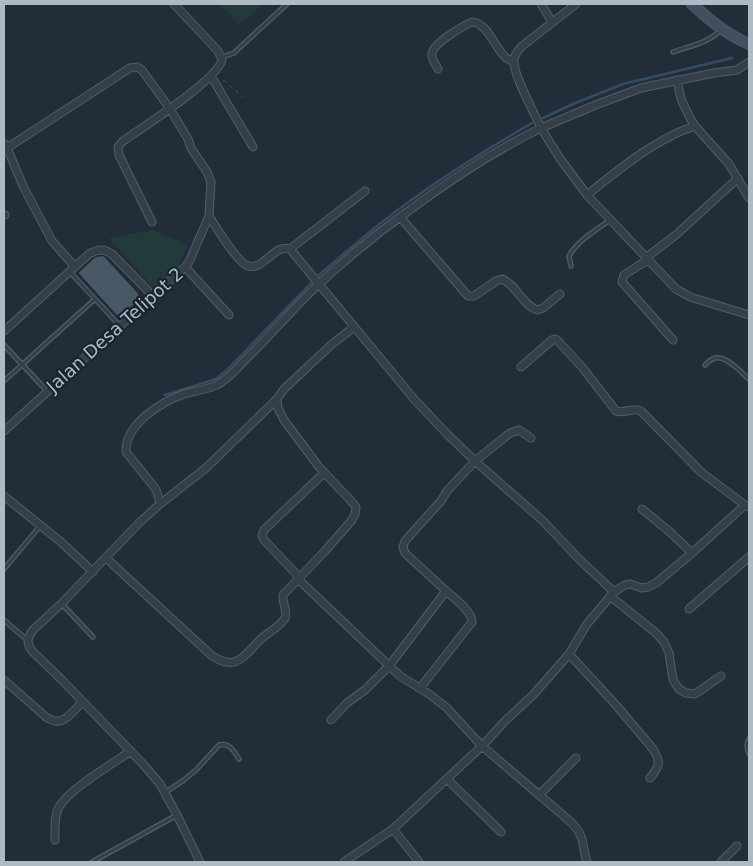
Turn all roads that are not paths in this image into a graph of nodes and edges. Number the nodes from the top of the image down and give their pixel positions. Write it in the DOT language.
graph roads {
  1 [pos="174,4"];
  2 [pos="287,4"];
  3 [pos="541,4"];
  4 [pos="576,4"];
  5 [pos="692,4"];
  6 [pos="552,22"];
  7 [pos="722,29"];
  8 [pos="749,44"];
  9 [pos="673,52"];
  10 [pos="222,57"];
  11 [pos="514,62"];
  12 [pos="749,62"];
  13 [pos="438,69"];
  14 [pos="213,75"];
  15 [pos="677,80"];
  16 [pos="170,109"];
  17 [pos="695,126"];
  18 [pos="541,128"];
  19 [pos="6,146"];
  20 [pos="253,147"];
  21 [pos="738,178"];
  22 [pos="365,191"];
  23 [pos="587,195"];
  24 [pos="749,198"];
  25 [pos="208,216"];
  26 [pos="400,217"];
  27 [pos="610,220"];
  28 [pos="152,222"];
  29 [pos="290,249"];
  30 [pos="648,258"];
  31 [pos="571,266"];
  32 [pos="185,267"];
  33 [pos="72,269"];
  34 [pos="319,283"];
  35 [pos="560,294"];
  36 [pos="153,296"];
  37 [pos="95,299"];
  38 [pos="229,314"];
  39 [pos="749,315"];
  40 [pos="120,326"];
  41 [pos="354,327"];
  42 [pos="4,331"];
  43 [pos="673,340"];
  44 [pos="4,344"];
  45 [pos="22,364"];
  46 [pos="705,365"];
  47 [pos="521,367"];
  48 [pos="749,379"];
  49 [pos="4,381"];
  50 [pos="47,392"];
  51 [pos="277,399"];
  52 [pos="4,431"];
  53 [pos="531,438"];
  54 [pos="475,461"];
  55 [pos="324,472"];
  56 [pos="4,496"];
  57 [pos="160,504"];
  58 [pos="748,504"];
  59 [pos="642,509"];
  60 [pos="40,526"];
  61 [pos="692,553"];
  62 [pos="749,556"];
  63 [pos="106,558"];
  64 [pos="4,569"];
  65 [pos="93,572"];
  66 [pos="299,578"];
  67 [pos="446,591"];
  68 [pos="612,594"];
  69 [pos="61,604"];
  70 [pos="689,609"];
  71 [pos="4,620"];
  72 [pos="93,637"];
  73 [pos="28,640"];
  74 [pos="568,654"];
  75 [pos="389,666"];
  76 [pos="721,676"];
  77 [pos="4,680"];
  78 [pos="420,688"];
  79 [pos="82,702"];
  80 [pos="331,720"];
  81 [pos="749,739"];
  82 [pos="482,746"];
  83 [pos="130,751"];
  84 [pos="749,754"];
  85 [pos="576,758"];
  86 [pos="239,759"];
  87 [pos="650,778"];
  88 [pos="447,779"];
  89 [pos="165,793"];
  90 [pos="539,795"];
  91 [pos="177,815"];
  92 [pos="393,829"];
  93 [pos="501,832"];
  94 [pos="55,840"];
  95 [pos="737,846"];
  96 [pos="92,862"];
  97 [pos="200,862"];
  98 [pos="344,862"];
  99 [pos="419,862"];
  100 [pos="587,862"];
  101 [pos="721,862"];
  1 -- 10 [label="street"];
  2 -- 10 [label="lane"];
  3 -- 6 [label="street"];
  4 -- 6 [label="street"];
  5 -- 7 [label="main road"];
  6 -- 11 [label="street"];
  7 -- 8 [label="main road"];
  7 -- 9 [label="lane"];
  10 -- 14 [label="street"];
  11 -- 13 [label="street"];
  11 -- 18 [label="street"];
  12 -- 15 [label="street"];
  14 -- 16 [label="street"];
  14 -- 20 [label="street"];
  15 -- 17 [label="street"];
  15 -- 18 [label="street"];
  16 -- 19 [label="street, Jalan Desa Telipot 2"];
  16 -- 25 [label="street, Jalan Desa Telipot 2"];
  16 -- 28 [label="street"];
  17 -- 21 [label="street"];
  17 -- 23 [label="street"];
  18 -- 23 [label="street"];
  18 -- 26 [label="street"];
  19 -- 33 [label="street"];
  21 -- 24 [label="street"];
  21 -- 30 [label="street"];
  22 -- 29 [label="street"];
  23 -- 27 [label="street"];
  25 -- 29 [label="street"];
  25 -- 32 [label="street, Jalan Desa Telipot 2"];
  26 -- 34 [label="street"];
  26 -- 35 [label="street"];
  27 -- 30 [label="street"];
  27 -- 31 [label="lane"];
  29 -- 34 [label="street"];
  30 -- 39 [label="street"];
  30 -- 43 [label="street"];
  32 -- 36 [label="street, Jalan Desa Telipot 2"];
  32 -- 38 [label="street"];
  33 -- 36 [label="street"];
  33 -- 37 [label="lane"];
  33 -- 42 [label="street"];
  34 -- 41 [label="street"];
  34 -- 57 [label="street"];
  36 -- 40 [label="street, Jalan Desa Telipot 2"];
  37 -- 40 [label="lane"];
  37 -- 45 [label="lane"];
  40 -- 50 [label="street, Jalan Desa Telipot 2"];
  41 -- 51 [label="street"];
  41 -- 54 [label="street"];
  44 -- 45 [label="lane"];
  45 -- 49 [label="lane"];
  45 -- 50 [label="lane"];
  46 -- 48 [label="lane"];
  47 -- 58 [label="street"];
  50 -- 52 [label="street, Jalan Desa Telipot 2"];
  51 -- 55 [label="street"];
  51 -- 57 [label="street"];
  53 -- 54 [label="street"];
  54 -- 67 [label="street"];
  54 -- 68 [label="street"];
  55 -- 66 [label="street"];
  55 -- 66 [label="street"];
  56 -- 60 [label="street"];
  57 -- 63 [label="street"];
  58 -- 61 [label="street"];
  59 -- 61 [label="street"];
  60 -- 64 [label="lane"];
  60 -- 65 [label="street"];
  61 -- 68 [label="street"];
  62 -- 70 [label="street"];
  63 -- 65 [label="street"];
  63 -- 66 [label="street"];
  65 -- 69 [label="street"];
  66 -- 75 [label="street"];
  67 -- 75 [label="street"];
  67 -- 78 [label="street"];
  68 -- 74 [label="street"];
  68 -- 76 [label="street"];
  69 -- 72 [label="lane"];
  69 -- 73 [label="street"];
  71 -- 73 [label="lane"];
  73 -- 79 [label="street"];
  74 -- 82 [label="street"];
  74 -- 87 [label="street"];
  75 -- 78 [label="street"];
  75 -- 80 [label="street"];
  77 -- 79 [label="street"];
  78 -- 82 [label="street"];
  79 -- 83 [label="street"];
  81 -- 84 [label="lane"];
  82 -- 88 [label="street"];
  82 -- 90 [label="street"];
  83 -- 89 [label="street"];
  83 -- 94 [label="street"];
  85 -- 90 [label="street"];
  86 -- 89 [label="lane"];
  88 -- 92 [label="street"];
  88 -- 93 [label="street"];
  89 -- 91 [label="street"];
  90 -- 100 [label="street"];
  91 -- 96 [label="lane"];
  91 -- 97 [label="street"];
  92 -- 98 [label="street"];
  92 -- 99 [label="street"];
  95 -- 101 [label="street"];
}
